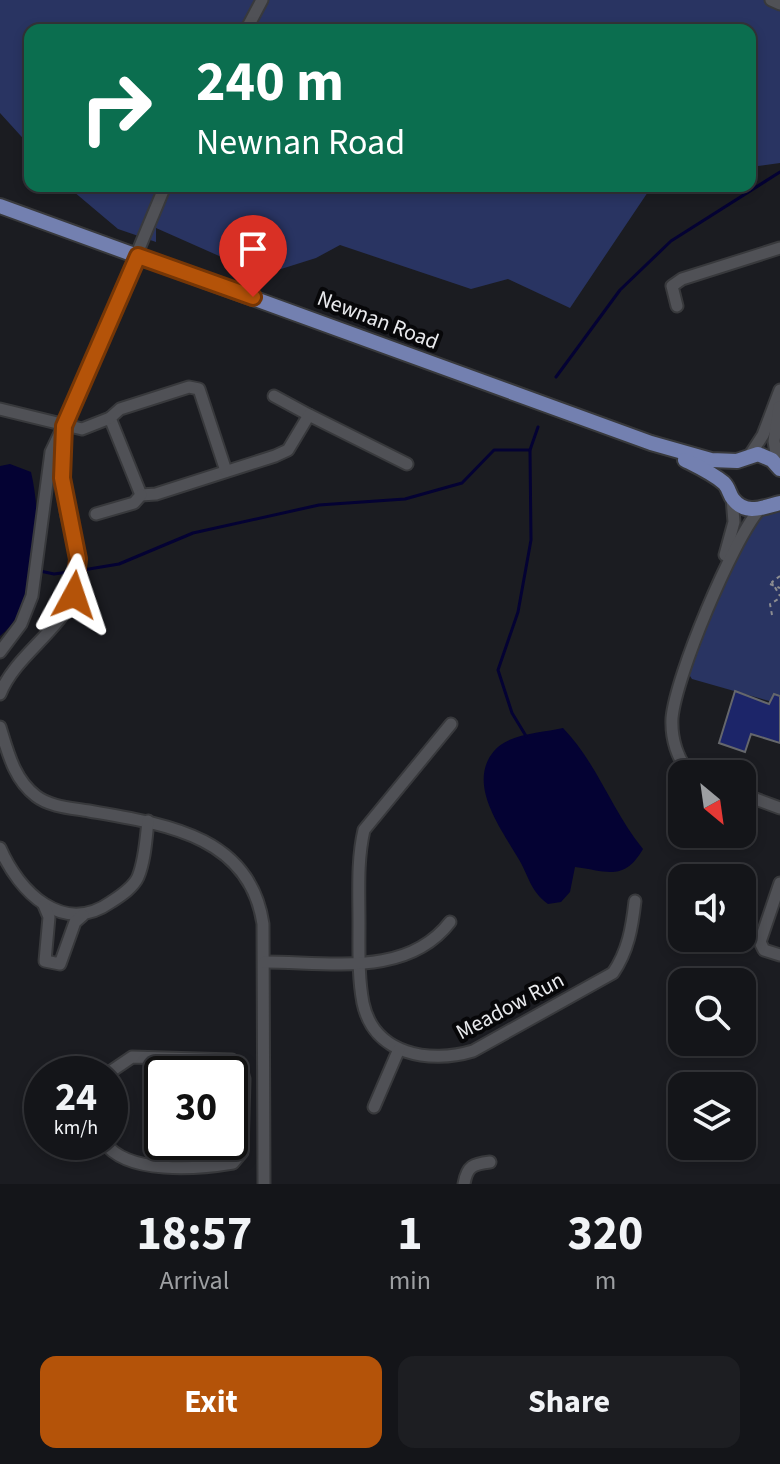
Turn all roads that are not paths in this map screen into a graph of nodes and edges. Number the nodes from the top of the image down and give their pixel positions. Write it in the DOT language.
graph roads {
  1 [pos="262,0"];
  2 [pos="771,0"];
  3 [pos="780,4"];
  4 [pos="249,24"];
  5 [pos="163,192"];
  6 [pos="0,206"];
  7 [pos="780,248"];
  8 [pos="138,256"];
  9 [pos="677,306"];
  10 [pos="780,390"];
  11 [pos="274,396"];
  12 [pos="780,402"];
  13 [pos="0,409"];
  14 [pos="309,415"];
  15 [pos="110,418"];
  16 [pos="64,426"];
  17 [pos="651,443"];
  18 [pos="743,458"];
  19 [pos="407,464"];
  20 [pos="779,468"];
  21 [pos="226,471"];
  22 [pos="730,492"];
  23 [pos="141,495"];
  24 [pos="772,503"];
  25 [pos="96,514"];
  26 [pos="719,582"];
  27 [pos="0,652"];
  28 [pos="0,694"];
  29 [pos="451,724"];
  30 [pos="0,727"];
  31 [pos="683,760"];
  32 [pos="756,799"];
  33 [pos="780,808"];
  34 [pos="148,821"];
  35 [pos="0,848"];
  36 [pos="780,883"];
  37 [pos="635,901"];
  38 [pos="44,905"];
  39 [pos="83,915"];
  40 [pos="450,922"];
  41 [pos="780,955"];
  42 [pos="265,962"];
  43 [pos="359,962"];
  44 [pos="399,1049"];
  45 [pos="374,1107"];
  46 [pos="248,1113"];
  47 [pos="265,1114"];
  48 [pos="124,1160"];
  49 [pos="235,1160"];
  50 [pos="490,1162"];
  51 [pos="264,1184"];
  52 [pos="464,1184"];
  1 -- 4 [label="street"];
  2 -- 3 [label="street"];
  5 -- 8 [label="street"];
  6 -- 8 [label="main road, Newnan Road"];
  7 -- 9 [label="street"];
  8 -- 16 [label="street"];
  8 -- 17 [label="main road, Newnan Road"];
  10 -- 18 [label="street"];
  11 -- 14 [label="street"];
  12 -- 20 [label="street"];
  13 -- 16 [label="street"];
  14 -- 19 [label="street"];
  14 -- 21 [label="street"];
  15 -- 16 [label="street"];
  15 -- 21 [label="street"];
  15 -- 23 [label="street"];
  16 -- 27 [label="street"];
  16 -- 28 [label="street"];
  17 -- 18 [label="main road, Newnan Road"];
  17 -- 22 [label="main road, Newnan Road"];
  18 -- 20 [label="main road, Newnan Road"];
  18 -- 22 [label="main road"];
  21 -- 23 [label="street"];
  22 -- 24 [label="main road, Newnan Road"];
  22 -- 26 [label="street"];
  23 -- 25 [label="street"];
  24 -- 26 [label="street"];
  26 -- 31 [label="street"];
  29 -- 43 [label="street"];
  30 -- 34 [label="street"];
  32 -- 33 [label="street"];
  34 -- 39 [label="street"];
  34 -- 42 [label="street"];
  35 -- 38 [label="street"];
  36 -- 41 [label="street"];
  37 -- 44 [label="street, Meadow Run"];
  38 -- 39 [label="street"];
  38 -- 39 [label="street"];
  40 -- 43 [label="street"];
  42 -- 43 [label="street"];
  42 -- 47 [label="street"];
  43 -- 44 [label="street"];
  44 -- 45 [label="street"];
  46 -- 47 [label="street"];
  47 -- 51 [label="street"];
  48 -- 49 [label="street"];
  50 -- 52 [label="street"];
}
